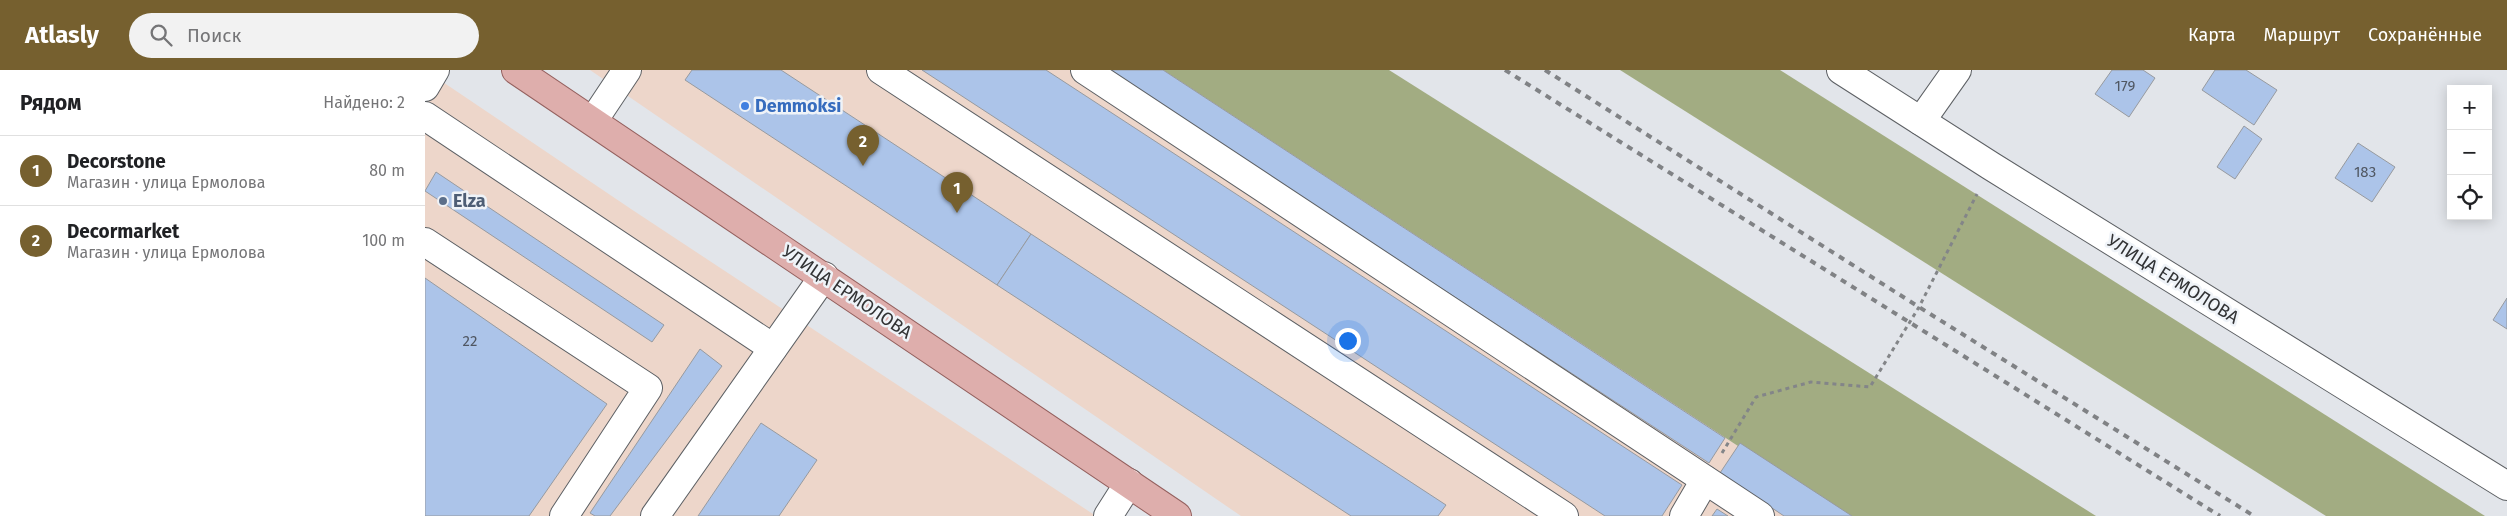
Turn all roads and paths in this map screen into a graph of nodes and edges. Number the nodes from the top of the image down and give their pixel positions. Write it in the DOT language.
graph roads {
  1 [pos="435,70"];
  2 [pos="516,70"];
  3 [pos="627,70"];
  4 [pos="881,70"];
  5 [pos="1085,70"];
  6 [pos="1841,70"];
  7 [pos="1957,70"];
  8 [pos="425,87"];
  9 [pos="425,116"];
  10 [pos="593,121"];
  11 [pos="1921,121"];
  12 [pos="1991,166"];
  13 [pos="425,242"];
  14 [pos="824,276"];
  15 [pos="773,348"];
  16 [pos="1705,480"];
  17 [pos="1129,483"];
  18 [pos="2507,486"];
  19 [pos="564,516"];
  20 [pos="655,516"];
  21 [pos="1108,516"];
  22 [pos="1177,516"];
  23 [pos="1564,516"];
  24 [pos="1684,516"];
  25 [pos="1759,516"];
  1 -- 8 [label="street"];
  2 -- 10 [label="main road, УЛИЦА ЕРМОЛОВА"];
  3 -- 10 [label="street"];
  4 -- 23 [label="street"];
  5 -- 16 [label="street"];
  6 -- 11 [label="street, УЛИЦА ЕРМОЛОВА"];
  7 -- 11 [label="street"];
  9 -- 15 [label="street"];
  10 -- 14 [label="main road, УЛИЦА ЕРМОЛОВА"];
  11 -- 12 [label="street, УЛИЦА ЕРМОЛОВА"];
  12 -- 16 [label="path"];
  12 -- 18 [label="street, УЛИЦА ЕРМОЛОВА"];
  13 -- 19 [label="street"];
  14 -- 15 [label="street"];
  14 -- 17 [label="main road, УЛИЦА ЕРМОЛОВА"];
  15 -- 20 [label="street"];
  16 -- 24 [label="street"];
  16 -- 25 [label="street"];
  17 -- 21 [label="street"];
  17 -- 22 [label="main road, УЛИЦА ЕРМОЛОВА"];
}
